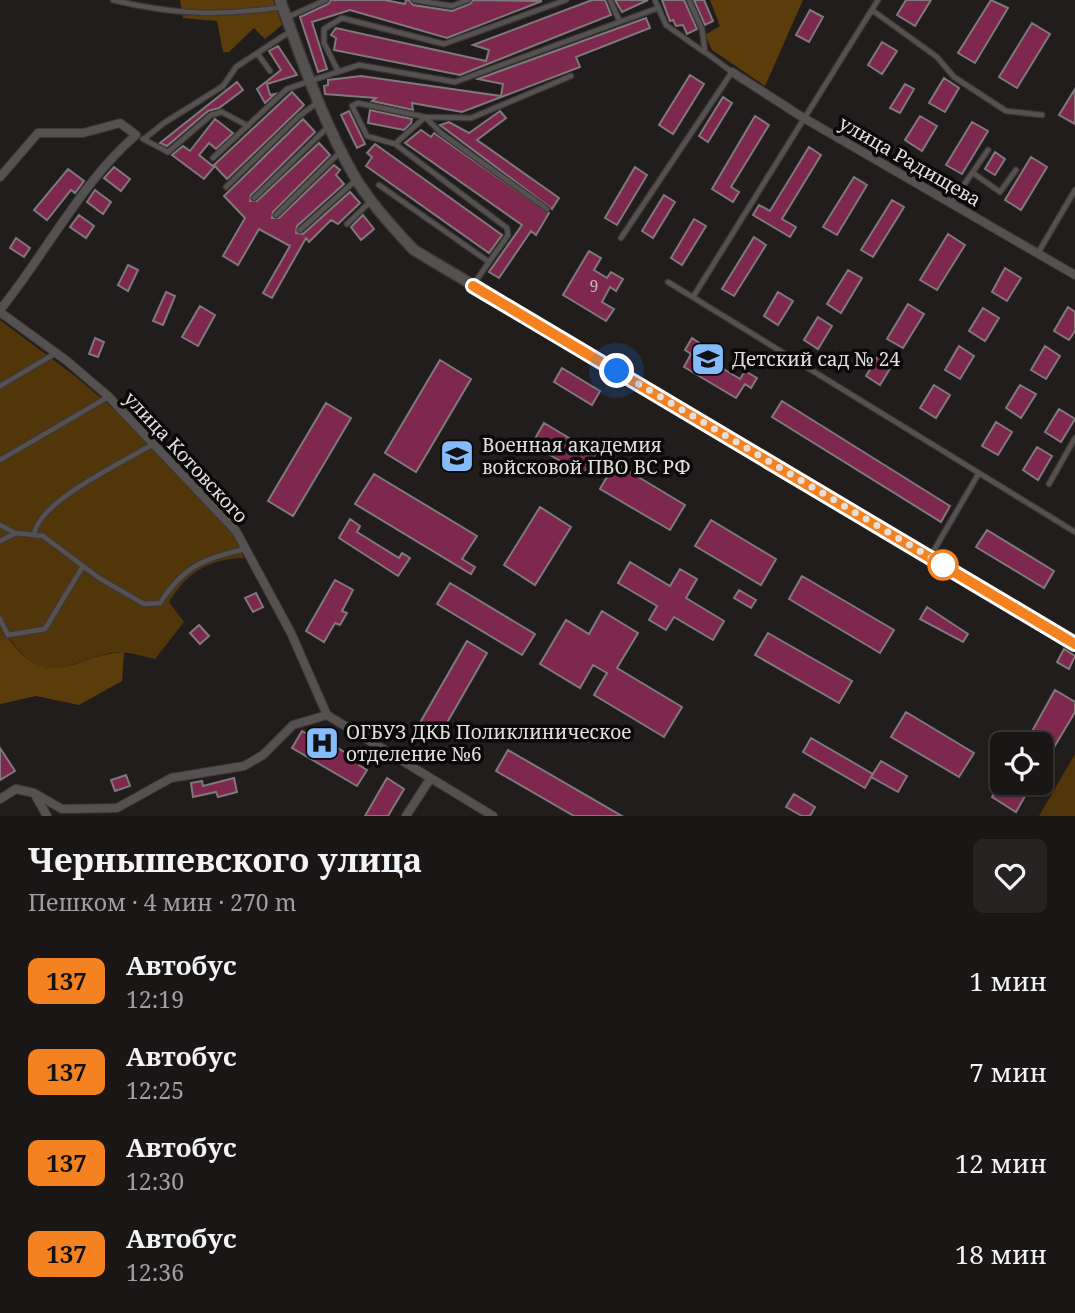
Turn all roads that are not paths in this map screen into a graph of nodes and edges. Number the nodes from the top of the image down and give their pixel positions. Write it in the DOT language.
graph roads {
  1 [pos="113,0"];
  2 [pos="326,0"];
  3 [pos="414,0"];
  4 [pos="468,0"];
  5 [pos="566,0"];
  6 [pos="610,0"];
  7 [pos="655,0"];
  8 [pos="689,0"];
  9 [pos="878,0"];
  10 [pos="281,3"];
  11 [pos="658,8"];
  12 [pos="872,10"];
  13 [pos="287,18"];
  14 [pos="620,22"];
  15 [pos="291,30"];
  16 [pos="705,52"];
  17 [pos="257,53"];
  18 [pos="270,71"];
  19 [pos="338,71"];
  20 [pos="732,72"];
  21 [pos="571,76"];
  22 [pos="310,81"];
  23 [pos="319,102"];
  24 [pos="1042,115"];
  25 [pos="425,117"];
  26 [pos="802,117"];
  27 [pos="248,126"];
  28 [pos="329,126"];
  29 [pos="140,137"];
  30 [pos="395,145"];
  31 [pos="988,150"];
  32 [pos="341,151"];
  33 [pos="213,158"];
  34 [pos="1016,170"];
  35 [pos="973,173"];
  36 [pos="0,177"];
  37 [pos="356,180"];
  38 [pos="379,185"];
  39 [pos="226,187"];
  40 [pos="1075,190"];
  41 [pos="254,198"];
  42 [pos="371,200"];
  43 [pos="952,202"];
  44 [pos="547,209"];
  45 [pos="276,215"];
  46 [pos="347,224"];
  47 [pos="300,230"];
  48 [pos="621,239"];
  49 [pos="1038,253"];
  50 [pos="489,262"];
  51 [pos="1075,275"];
  52 [pos="668,282"];
  53 [pos="473,286"];
  54 [pos="693,298"];
  55 [pos="0,311"];
  56 [pos="56,353"];
  57 [pos="0,386"];
  58 [pos="108,396"];
  59 [pos="1075,438"];
  60 [pos="154,444"];
  61 [pos="0,460"];
  62 [pos="979,473"];
  63 [pos="1049,484"];
  64 [pos="0,525"];
  65 [pos="1075,532"];
  66 [pos="16,533"];
  67 [pos="34,535"];
  68 [pos="0,541"];
  69 [pos="246,549"];
  70 [pos="930,557"];
  71 [pos="83,566"];
  72 [pos="0,619"];
  73 [pos="1075,644"];
  74 [pos="327,715"];
  75 [pos="430,779"];
  76 [pos="34,793"];
  77 [pos="0,799"];
  78 [pos="47,816"];
  79 [pos="406,816"];
  80 [pos="493,816"];
  1 -- 10 [label="lane"];
  2 -- 13 [label="lane"];
  3 -- 4 [label="lane"];
  5 -- 19 [label="lane"];
  6 -- 14 [label="lane"];
  7 -- 11 [label="lane"];
  8 -- 16 [label="lane"];
  9 -- 12 [label="lane"];
  10 -- 13 [label="street"];
  11 -- 14 [label="lane"];
  11 -- 16 [label="lane"];
  12 -- 24 [label="lane"];
  12 -- 26 [label="lane"];
  13 -- 15 [label="street"];
  14 -- 19 [label="lane"];
  15 -- 17 [label="lane"];
  15 -- 22 [label="street"];
  16 -- 20 [label="lane"];
  17 -- 18 [label="lane"];
  17 -- 29 [label="lane"];
  19 -- 22 [label="lane"];
  20 -- 26 [label="street, улица Радищева"];
  20 -- 48 [label="lane"];
  21 -- 25 [label="lane"];
  22 -- 23 [label="street"];
  22 -- 27 [label="lane"];
  23 -- 28 [label="street"];
  23 -- 39 [label="lane"];
  25 -- 30 [label="lane"];
  25 -- 30 [label="lane"];
  25 -- 44 [label="lane"];
  26 -- 43 [label="street, улица Радищева"];
  26 -- 54 [label="lane"];
  27 -- 29 [label="lane"];
  27 -- 33 [label="lane"];
  28 -- 32 [label="street"];
  28 -- 41 [label="lane"];
  29 -- 36 [label="street"];
  29 -- 55 [label="street"];
  30 -- 50 [label="lane"];
  31 -- 35 [label="lane"];
  32 -- 37 [label="street"];
  32 -- 45 [label="lane"];
  34 -- 35 [label="lane"];
  35 -- 43 [label="lane"];
  37 -- 42 [label="street"];
  37 -- 47 [label="lane"];
  38 -- 50 [label="lane"];
  40 -- 49 [label="lane"];
  42 -- 46 [label="lane"];
  42 -- 53 [label="street"];
  43 -- 49 [label="street, улица Радищева"];
  49 -- 51 [label="street, улица Радищева"];
  50 -- 53 [label="lane"];
  52 -- 54 [label="lane"];
  53 -- 70 [label="street"];
  54 -- 62 [label="lane"];
  55 -- 56 [label="street, улица Котовского"];
  56 -- 57 [label="lane"];
  56 -- 58 [label="street, улица Котовского"];
  58 -- 60 [label="street, улица Котовского"];
  58 -- 61 [label="lane"];
  59 -- 63 [label="lane"];
  60 -- 67 [label="lane"];
  60 -- 69 [label="street, улица Котовского"];
  62 -- 65 [label="lane"];
  62 -- 70 [label="lane"];
  64 -- 66 [label="lane"];
  66 -- 67 [label="lane"];
  66 -- 68 [label="lane"];
  67 -- 71 [label="lane"];
  69 -- 71 [label="lane"];
  69 -- 74 [label="street, улица Котовского"];
  70 -- 73 [label="street"];
  71 -- 72 [label="lane"];
  74 -- 75 [label="street"];
  74 -- 76 [label="street"];
  75 -- 79 [label="street"];
  75 -- 80 [label="street"];
  76 -- 77 [label="street"];
  76 -- 78 [label="street"];
}
